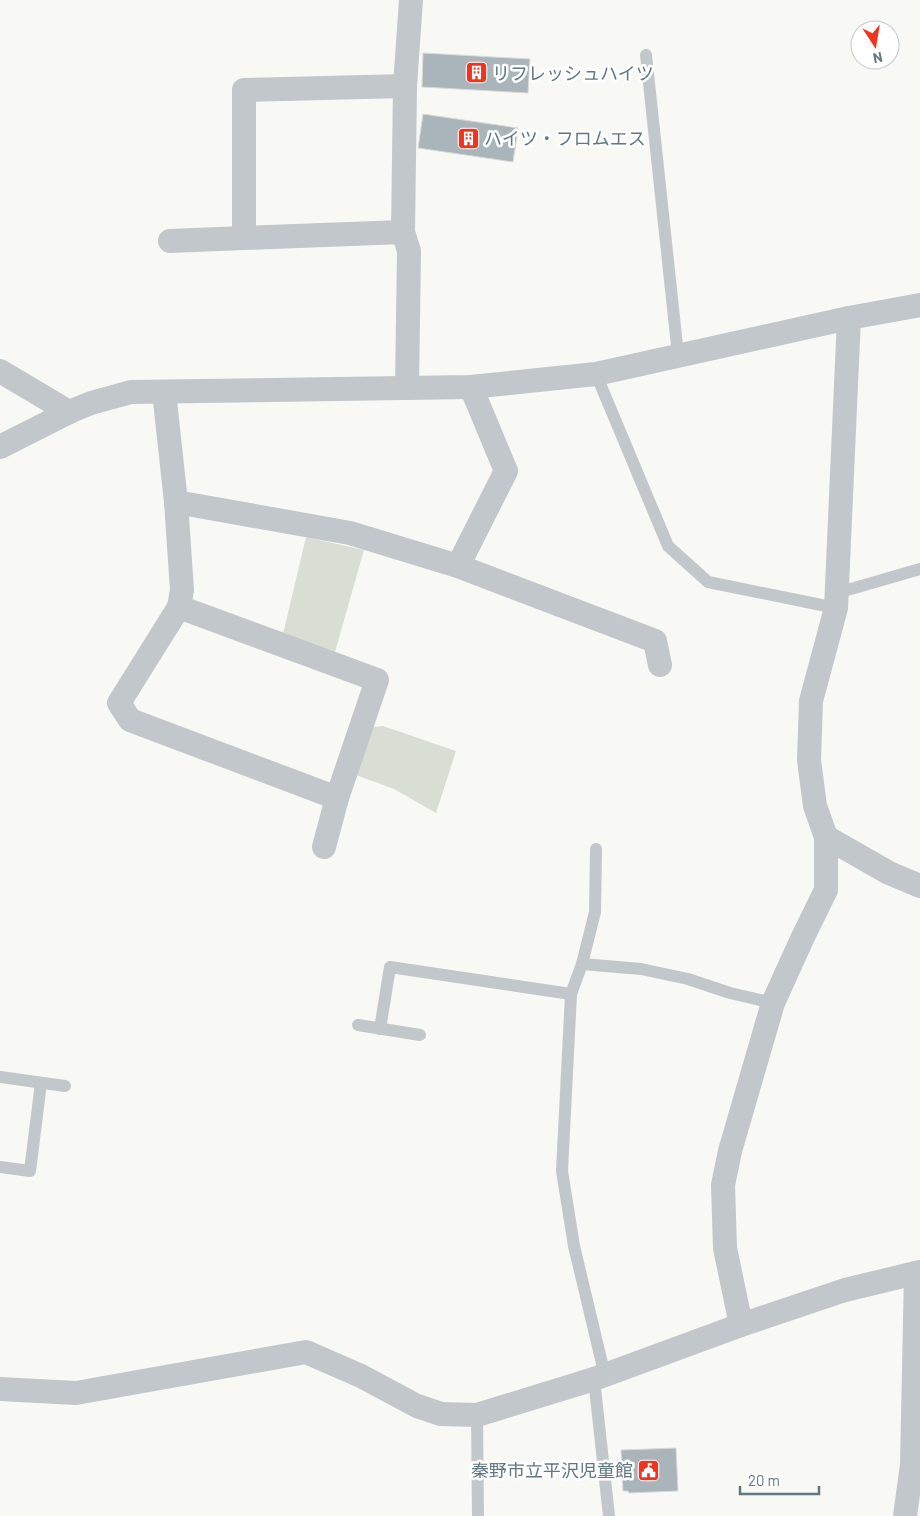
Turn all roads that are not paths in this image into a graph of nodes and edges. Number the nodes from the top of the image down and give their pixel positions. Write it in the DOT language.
graph roads {
  1 [pos="411,0"];
  2 [pos="646,55"];
  3 [pos="405,86"];
  4 [pos="403,232"];
  5 [pos="244,238"];
  6 [pos="170,241"];
  7 [pos="920,305"];
  8 [pos="849,318"];
  9 [pos="678,355"];
  10 [pos="0,371"];
  11 [pos="596,374"];
  12 [pos="407,387"];
  13 [pos="471,387"];
  14 [pos="164,392"];
  15 [pos="69,412"];
  16 [pos="0,447"];
  17 [pos="176,502"];
  18 [pos="458,566"];
  19 [pos="920,569"];
  20 [pos="836,600"];
  21 [pos="178,607"];
  22 [pos="660,665"];
  23 [pos="337,798"];
  24 [pos="826,838"];
  25 [pos="324,847"];
  26 [pos="596,849"];
  27 [pos="920,886"];
  28 [pos="582,964"];
  29 [pos="571,994"];
  30 [pos="773,1003"];
  31 [pos="358,1025"];
  32 [pos="380,1028"];
  33 [pos="420,1035"];
  34 [pos="0,1078"];
  35 [pos="41,1083"];
  36 [pos="65,1086"];
  37 [pos="0,1167"];
  38 [pos="918,1272"];
  39 [pos="741,1325"];
  40 [pos="600,1377"];
  41 [pos="0,1389"];
  42 [pos="477,1415"];
  43 [pos="478,1516"];
  44 [pos="609,1516"];
  45 [pos="905,1516"];
  1 -- 3 [label="street"];
  2 -- 9 [label="lane"];
  3 -- 4 [label="street"];
  3 -- 5 [label="street"];
  4 -- 5 [label="street"];
  4 -- 12 [label="street"];
  5 -- 6 [label="street"];
  7 -- 8 [label="street"];
  8 -- 9 [label="street"];
  8 -- 20 [label="street"];
  9 -- 11 [label="street"];
  10 -- 15 [label="street"];
  11 -- 13 [label="street"];
  11 -- 20 [label="lane"];
  12 -- 13 [label="street"];
  12 -- 14 [label="street"];
  13 -- 18 [label="street"];
  14 -- 15 [label="street"];
  14 -- 17 [label="street"];
  15 -- 16 [label="street"];
  17 -- 18 [label="street"];
  17 -- 21 [label="street"];
  18 -- 22 [label="street"];
  19 -- 20 [label="lane"];
  20 -- 24 [label="street"];
  21 -- 23 [label="street"];
  21 -- 23 [label="street"];
  23 -- 25 [label="street"];
  24 -- 27 [label="street"];
  24 -- 30 [label="street"];
  26 -- 28 [label="lane"];
  28 -- 29 [label="lane"];
  28 -- 30 [label="lane"];
  29 -- 32 [label="lane"];
  29 -- 40 [label="lane"];
  30 -- 39 [label="street"];
  31 -- 32 [label="lane"];
  32 -- 33 [label="lane"];
  34 -- 35 [label="lane"];
  35 -- 36 [label="lane"];
  35 -- 37 [label="lane"];
  38 -- 39 [label="street"];
  38 -- 45 [label="street"];
  39 -- 40 [label="street"];
  40 -- 42 [label="street"];
  40 -- 44 [label="lane"];
  41 -- 42 [label="street"];
  42 -- 43 [label="lane"];
}
